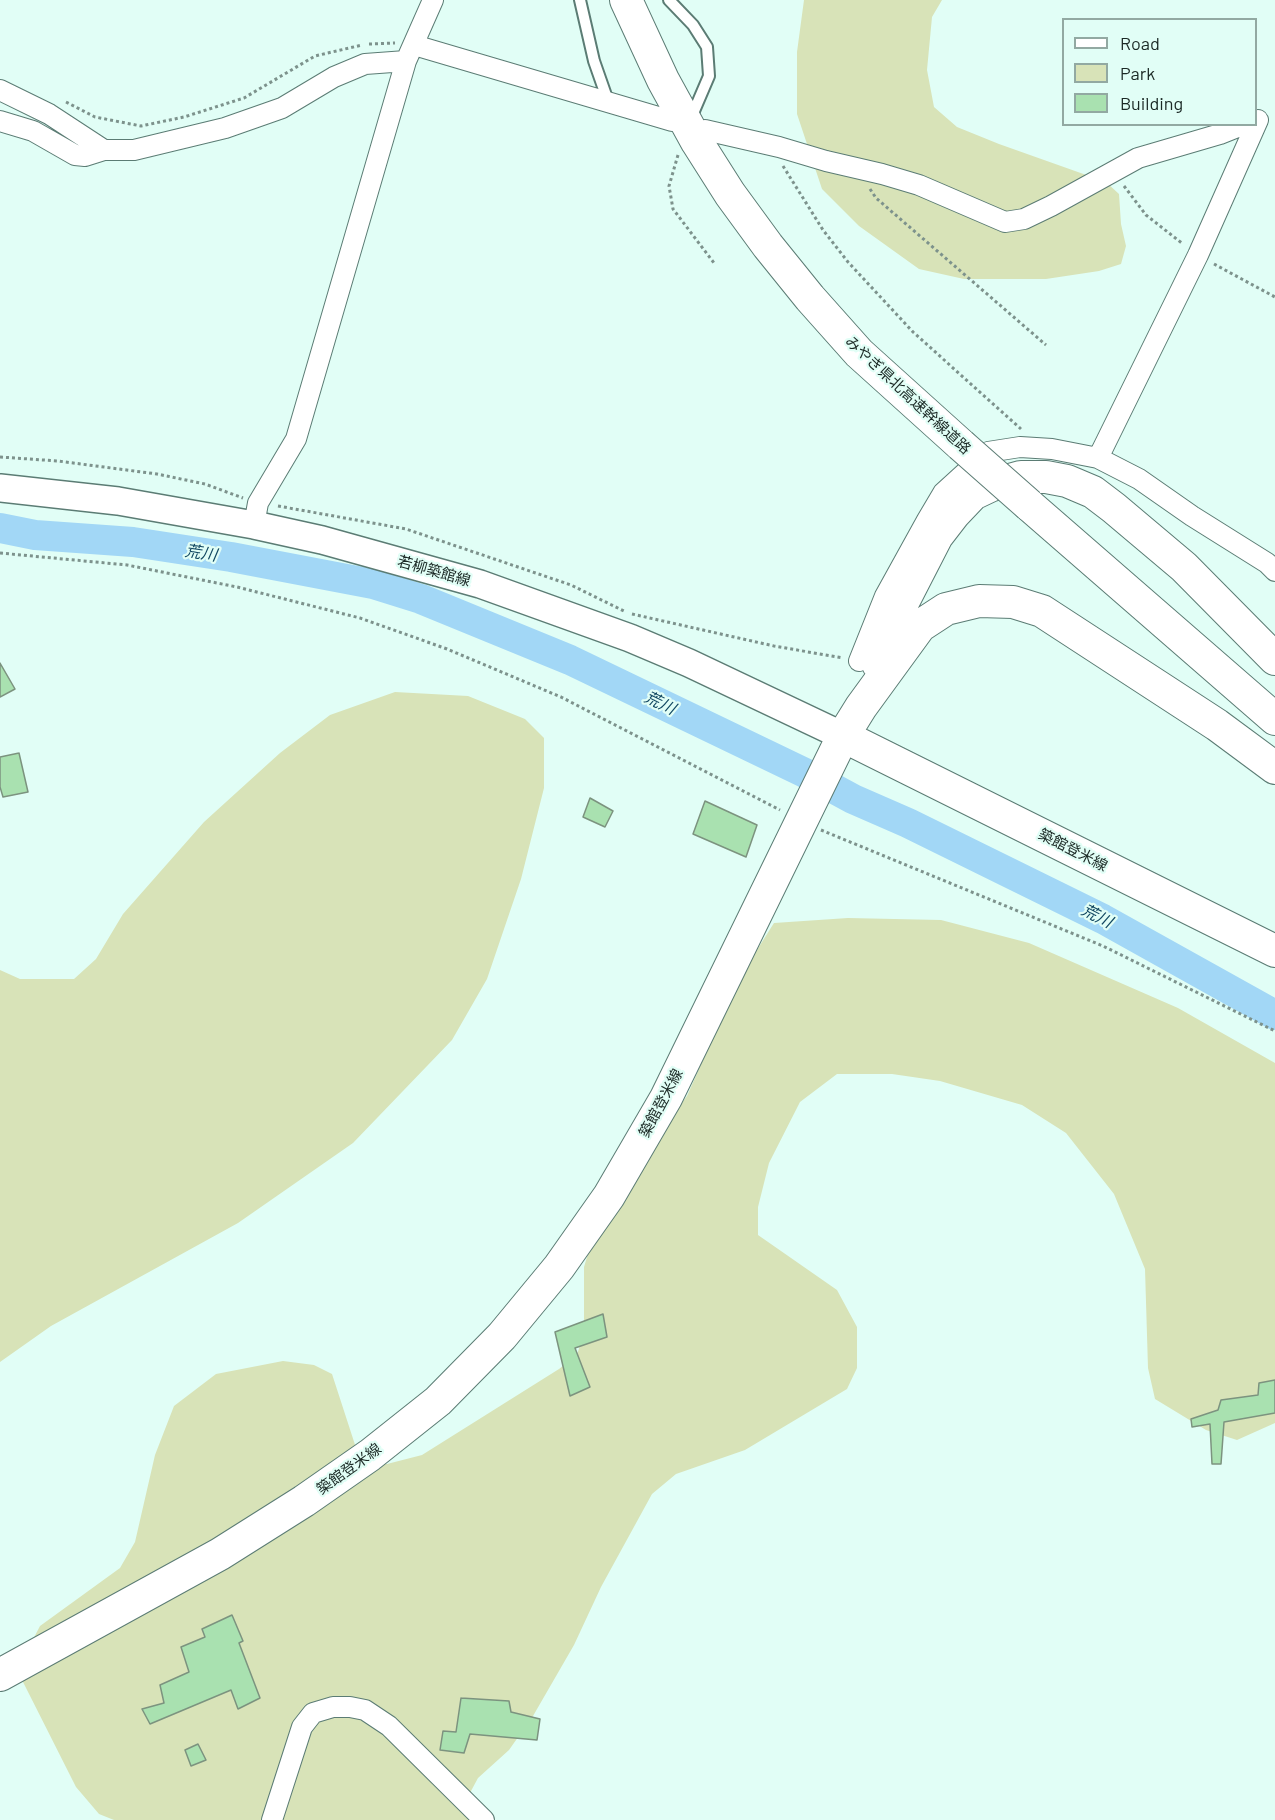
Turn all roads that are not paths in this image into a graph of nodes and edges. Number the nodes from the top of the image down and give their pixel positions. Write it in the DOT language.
graph roads {
  1 [pos="433,0"];
  2 [pos="580,0"];
  3 [pos="626,0"];
  4 [pos="669,0"];
  5 [pos="410,53"];
  6 [pos="0,90"];
  7 [pos="608,101"];
  8 [pos="694,111"];
  9 [pos="0,120"];
  10 [pos="672,121"];
  11 [pos="1242,126"];
  12 [pos="1256,126"];
  13 [pos="705,130"];
  14 [pos="104,150"];
  15 [pos="1098,458"];
  16 [pos="0,488"];
  17 [pos="254,525"];
  18 [pos="1275,571"];
  19 [pos="1275,659"];
  20 [pos="859,661"];
  21 [pos="861,707"];
  22 [pos="1275,719"];
  23 [pos="839,746"];
  24 [pos="1275,768"];
  25 [pos="1275,951"];
  26 [pos="0,1675"];
  27 [pos="272,1820"];
  28 [pos="484,1820"];
  1 -- 5 [label="street"];
  2 -- 7 [label="lane"];
  3 -- 22 [label="main road, みやぎ県北高速幹線道路, bridge"];
  4 -- 8 [label="lane"];
  5 -- 7 [label="street"];
  5 -- 14 [label="street"];
  5 -- 17 [label="street"];
  6 -- 14 [label="street"];
  7 -- 10 [label="street"];
  9 -- 14 [label="street"];
  11 -- 13 [label="street"];
  12 -- 15 [label="street"];
  15 -- 18 [label="street"];
  15 -- 20 [label="street"];
  16 -- 17 [label="main road, 若柳築館線"];
  17 -- 23 [label="main road, 若柳築館線"];
  19 -- 21 [label="main road"];
  21 -- 23 [label="main road"];
  21 -- 24 [label="main road"];
  23 -- 25 [label="main road, 築館登米線"];
  23 -- 26 [label="main road, 築館登米線"];
  27 -- 28 [label="street"];
}
